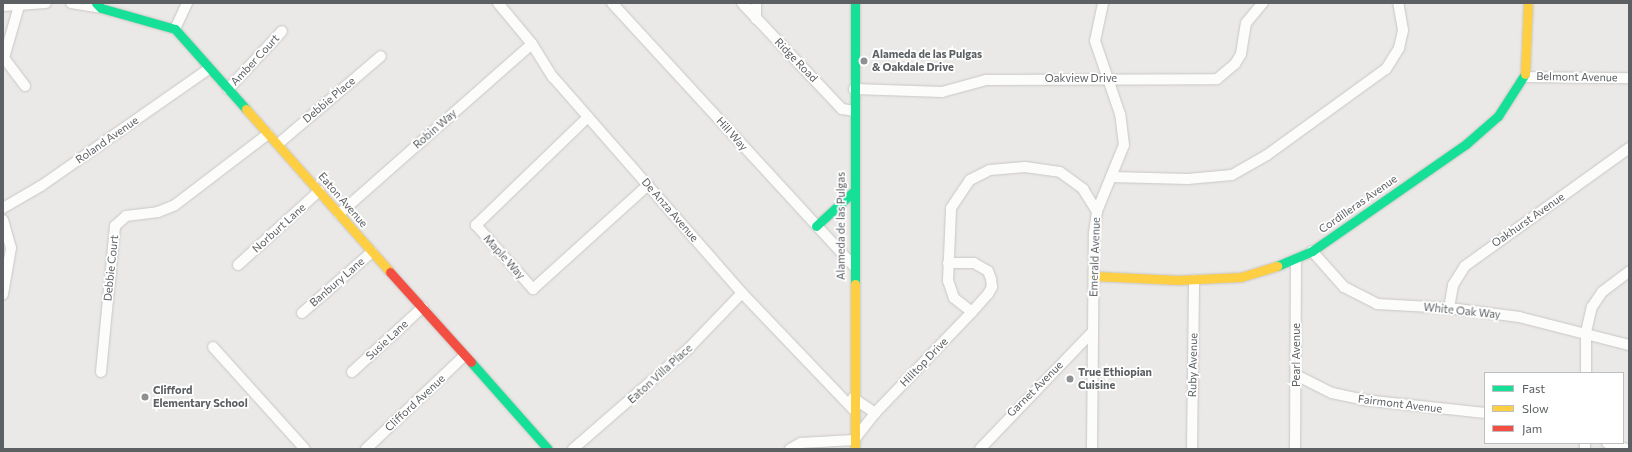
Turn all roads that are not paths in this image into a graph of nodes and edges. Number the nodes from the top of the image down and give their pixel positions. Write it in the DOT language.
graph roads {
  1 [pos="46,3"];
  2 [pos="71,3"];
  3 [pos="187,3"];
  4 [pos="498,3"];
  5 [pos="612,3"];
  6 [pos="742,3"];
  7 [pos="756,3"];
  8 [pos="855,3"];
  9 [pos="1103,3"];
  10 [pos="1263,3"];
  11 [pos="1398,3"];
  12 [pos="1528,3"];
  13 [pos="99,5"];
  14 [pos="3,6"];
  15 [pos="19,6"];
  16 [pos="756,18"];
  17 [pos="175,30"];
  18 [pos="282,31"];
  19 [pos="532,44"];
  20 [pos="381,56"];
  21 [pos="209,69"];
  22 [pos="1525,77"];
  23 [pos="1106,78"];
  24 [pos="1629,78"];
  25 [pos="25,86"];
  26 [pos="228,89"];
  27 [pos="854,89"];
  28 [pos="854,111"];
  29 [pos="588,117"];
  30 [pos="268,134"];
  31 [pos="278,144"];
  32 [pos="1629,148"];
  33 [pos="1111,177"];
  34 [pos="648,185"];
  35 [pos="319,191"];
  36 [pos="853,192"];
  37 [pos="3,208"];
  38 [pos="1097,211"];
  39 [pos="339,214"];
  40 [pos="3,220"];
  41 [pos="816,226"];
  42 [pos="1312,251"];
  43 [pos="372,252"];
  44 [pos="1296,260"];
  45 [pos="948,263"];
  46 [pos="238,265"];
  47 [pos="853,265"];
  48 [pos="1629,272"];
  49 [pos="1094,276"];
  50 [pos="1194,280"];
  51 [pos="742,293"];
  52 [pos="3,294"];
  53 [pos="422,307"];
  54 [pos="1449,308"];
  55 [pos="972,312"];
  56 [pos="302,313"];
  57 [pos="1093,331"];
  58 [pos="1586,332"];
  59 [pos="1629,345"];
  60 [pos="213,347"];
  61 [pos="464,356"];
  62 [pos="101,372"];
  63 [pos="352,372"];
  64 [pos="1586,372"];
  65 [pos="1296,375"];
  66 [pos="853,398"];
  67 [pos="853,409"];
  68 [pos="875,413"];
  69 [pos="1484,413"];
  70 [pos="1610,444"];
  71 [pos="855,445"];
  72 [pos="305,449"];
  73 [pos="366,449"];
  74 [pos="548,449"];
  75 [pos="573,449"];
  76 [pos="790,449"];
  77 [pos="980,449"];
  78 [pos="1092,449"];
  79 [pos="1192,449"];
  80 [pos="1295,449"];
  81 [pos="1627,449"];
  1 -- 15 [label="street"];
  2 -- 13 [label="street"];
  3 -- 17 [label="street"];
  4 -- 19 [label="street, De Anza Avenue"];
  5 -- 41 [label="street, Hill Way"];
  6 -- 16 [label="street, Ridge Road"];
  7 -- 16 [label="street"];
  8 -- 27 [label="street, Alameda de las Pulgas"];
  9 -- 23 [label="street, Emerald Avenue"];
  10 -- 23 [label="street, Oakview Drive"];
  11 -- 33 [label="street"];
  12 -- 22 [label="street"];
  13 -- 17 [label="street"];
  14 -- 15 [label="street"];
  15 -- 25 [label="street"];
  16 -- 28 [label="street, Ridge Road"];
  17 -- 21 [label="street, Eaton Avenue"];
  18 -- 26 [label="street, Amber Court"];
  19 -- 29 [label="street, De Anza Avenue"];
  19 -- 39 [label="street, Robin Way"];
  20 -- 31 [label="street, Debbie Place"];
  21 -- 26 [label="street, Eaton Avenue"];
  21 -- 37 [label="street, Roland Avenue"];
  22 -- 24 [label="street, Belmont Avenue"];
  22 -- 42 [label="street, Cordilleras Avenue"];
  23 -- 27 [label="street, Oakview Drive"];
  23 -- 33 [label="street, Emerald Avenue"];
  26 -- 30 [label="street, Eaton Avenue"];
  27 -- 28 [label="street, Alameda de las Pulgas"];
  28 -- 36 [label="street, Alameda de las Pulgas"];
  29 -- 34 [label="street, De Anza Avenue"];
  29 -- 34 [label="street, Maple Way"];
  30 -- 31 [label="street, Eaton Avenue"];
  30 -- 62 [label="street, Debbie Court"];
  31 -- 35 [label="street, Eaton Avenue"];
  32 -- 54 [label="street, Oakhurst Avenue"];
  33 -- 38 [label="street, Emerald Avenue"];
  34 -- 51 [label="street, De Anza Avenue"];
  35 -- 39 [label="street, Eaton Avenue"];
  35 -- 46 [label="street, Norburt Lane"];
  36 -- 41 [label="street"];
  36 -- 47 [label="street, Alameda de las Pulgas"];
  38 -- 45 [label="street"];
  38 -- 49 [label="street, Emerald Avenue"];
  39 -- 43 [label="street, Eaton Avenue"];
  40 -- 52 [label="street"];
  41 -- 47 [label="street, Hill Way"];
  42 -- 44 [label="street, Cordilleras Avenue"];
  42 -- 54 [label="street, White Oak Way"];
  43 -- 53 [label="street, Eaton Avenue"];
  43 -- 56 [label="street, Banbury Lane"];
  44 -- 50 [label="street, Cordilleras Avenue"];
  44 -- 65 [label="street, Pearl Avenue"];
  45 -- 55 [label="street"];
  45 -- 55 [label="street, Hilltop Drive"];
  47 -- 66 [label="street, Alameda de las Pulgas"];
  48 -- 58 [label="street"];
  49 -- 50 [label="street, Cordilleras Avenue"];
  49 -- 57 [label="street, Emerald Avenue"];
  50 -- 79 [label="street, Ruby Avenue"];
  51 -- 67 [label="street, De Anza Avenue"];
  51 -- 75 [label="street, Eaton Villa Place"];
  53 -- 61 [label="street, Eaton Avenue"];
  53 -- 63 [label="street, Susie Lane"];
  54 -- 58 [label="street, White Oak Way"];
  55 -- 68 [label="street, Hilltop Drive"];
  57 -- 77 [label="street, Garnet Avenue"];
  57 -- 78 [label="street, Emerald Avenue"];
  58 -- 59 [label="street, White Oak Way"];
  58 -- 64 [label="street"];
  60 -- 72 [label="street"];
  61 -- 73 [label="street, Clifford Avenue"];
  61 -- 74 [label="street, Eaton Avenue"];
  65 -- 69 [label="street, Fairmont Avenue"];
  65 -- 80 [label="street, Pearl Avenue"];
  66 -- 67 [label="street, Alameda de las Pulgas"];
  66 -- 68 [label="street"];
  67 -- 71 [label="street, Alameda de las Pulgas"];
  68 -- 71 [label="street, Hilltop Drive"];
  70 -- 81 [label="street"];
  71 -- 76 [label="street"];
}
